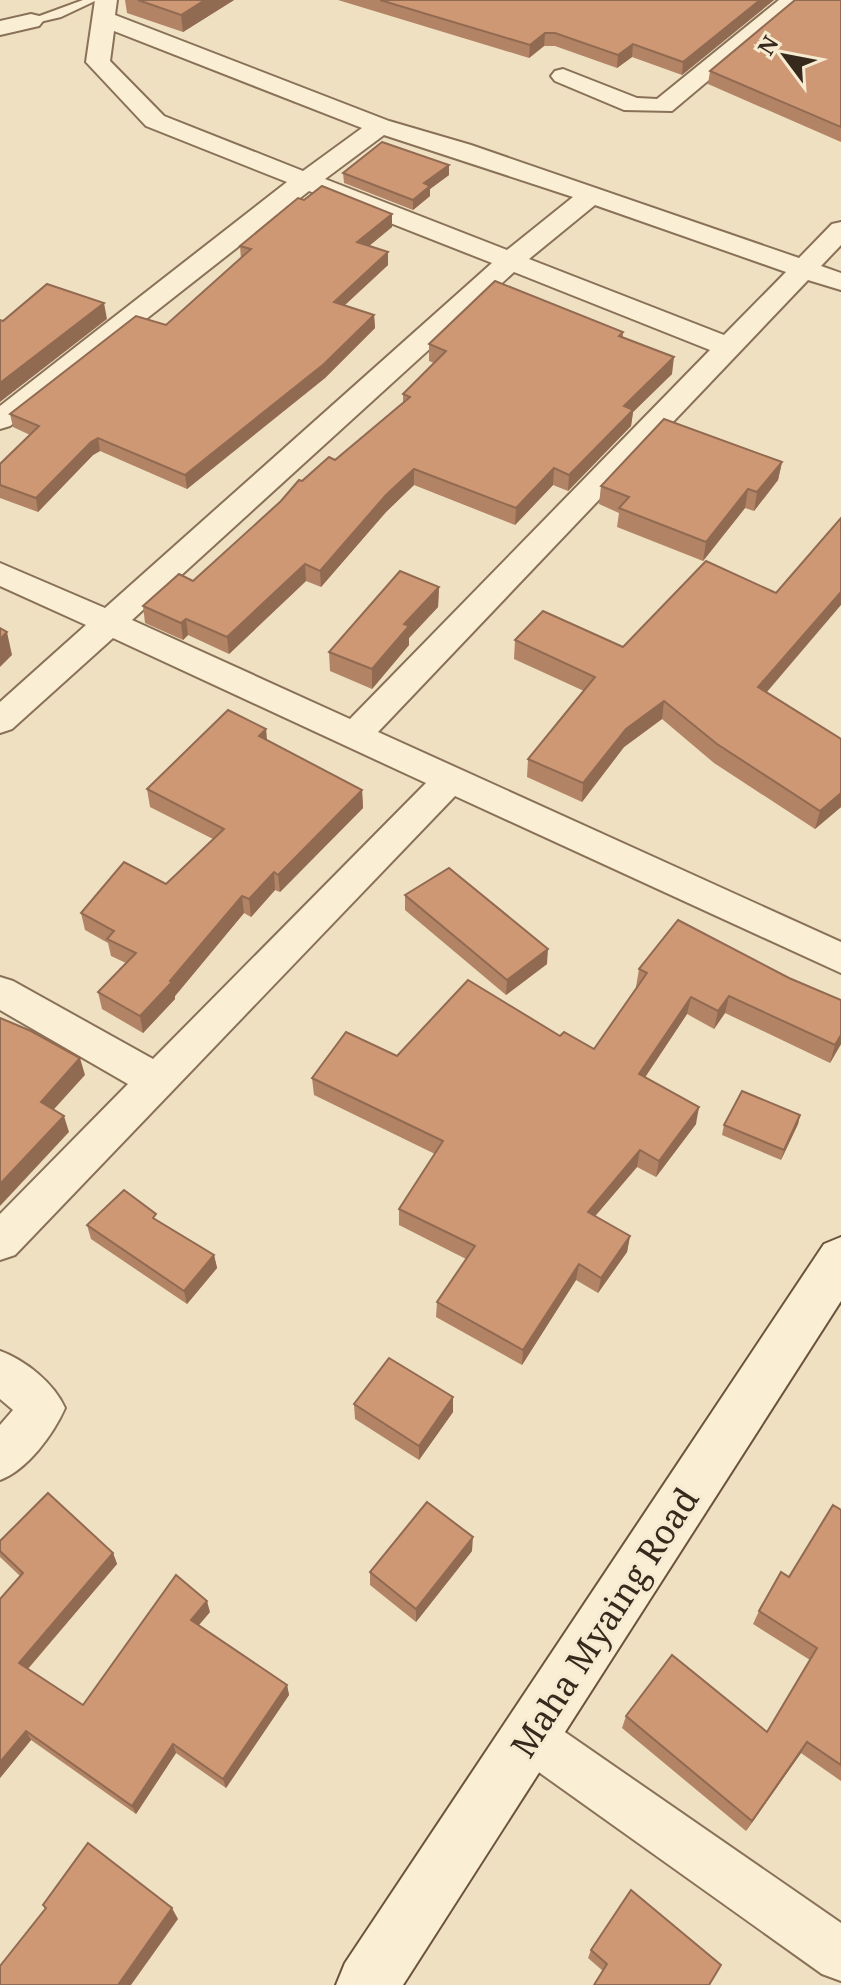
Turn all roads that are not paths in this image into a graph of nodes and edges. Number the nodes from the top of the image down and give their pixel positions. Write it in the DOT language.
graph roads {
  1 [pos="793,0"];
  2 [pos="101,6"];
  3 [pos="31,21"];
  4 [pos="0,28"];
  5 [pos="563,76"];
  6 [pos="380,126"];
  7 [pos="307,180"];
  8 [pos="592,195"];
  9 [pos="841,230"];
  10 [pos="510,261"];
  11 [pos="803,269"];
  12 [pos="841,282"];
  13 [pos="728,347"];
  14 [pos="0,420"];
  15 [pos="0,573"];
  16 [pos="106,623"];
  17 [pos="0,721"];
  18 [pos="355,735"];
  19 [pos="451,779"];
  20 [pos="841,958"];
  21 [pos="0,992"];
  22 [pos="157,1081"];
  23 [pos="0,1242"];
  24 [pos="841,1259"];
  25 [pos="0,1371"];
  26 [pos="0,1459"];
  27 [pos="529,1736"];
  28 [pos="841,1955"];
  29 [pos="367,1985"];
  1 -- 5 [label="street"];
  2 -- 3 [label="lane"];
  2 -- 6 [label="street"];
  2 -- 7 [label="street"];
  3 -- 4 [label="street"];
  6 -- 7 [label="street"];
  6 -- 8 [label="street"];
  7 -- 10 [label="street"];
  7 -- 14 [label="street"];
  8 -- 10 [label="street"];
  8 -- 11 [label="street"];
  9 -- 11 [label="street"];
  10 -- 13 [label="street"];
  10 -- 16 [label="street"];
  11 -- 12 [label="street"];
  11 -- 13 [label="street"];
  13 -- 18 [label="street"];
  15 -- 16 [label="street"];
  16 -- 17 [label="street"];
  16 -- 18 [label="street"];
  18 -- 19 [label="street"];
  19 -- 20 [label="street"];
  19 -- 22 [label="street"];
  21 -- 22 [label="street"];
  22 -- 23 [label="street"];
  24 -- 27 [label="street, Maha Myaing Road"];
  25 -- 26 [label="street"];
  27 -- 28 [label="street"];
  27 -- 29 [label="street, Maha Myaing Road"];
}
